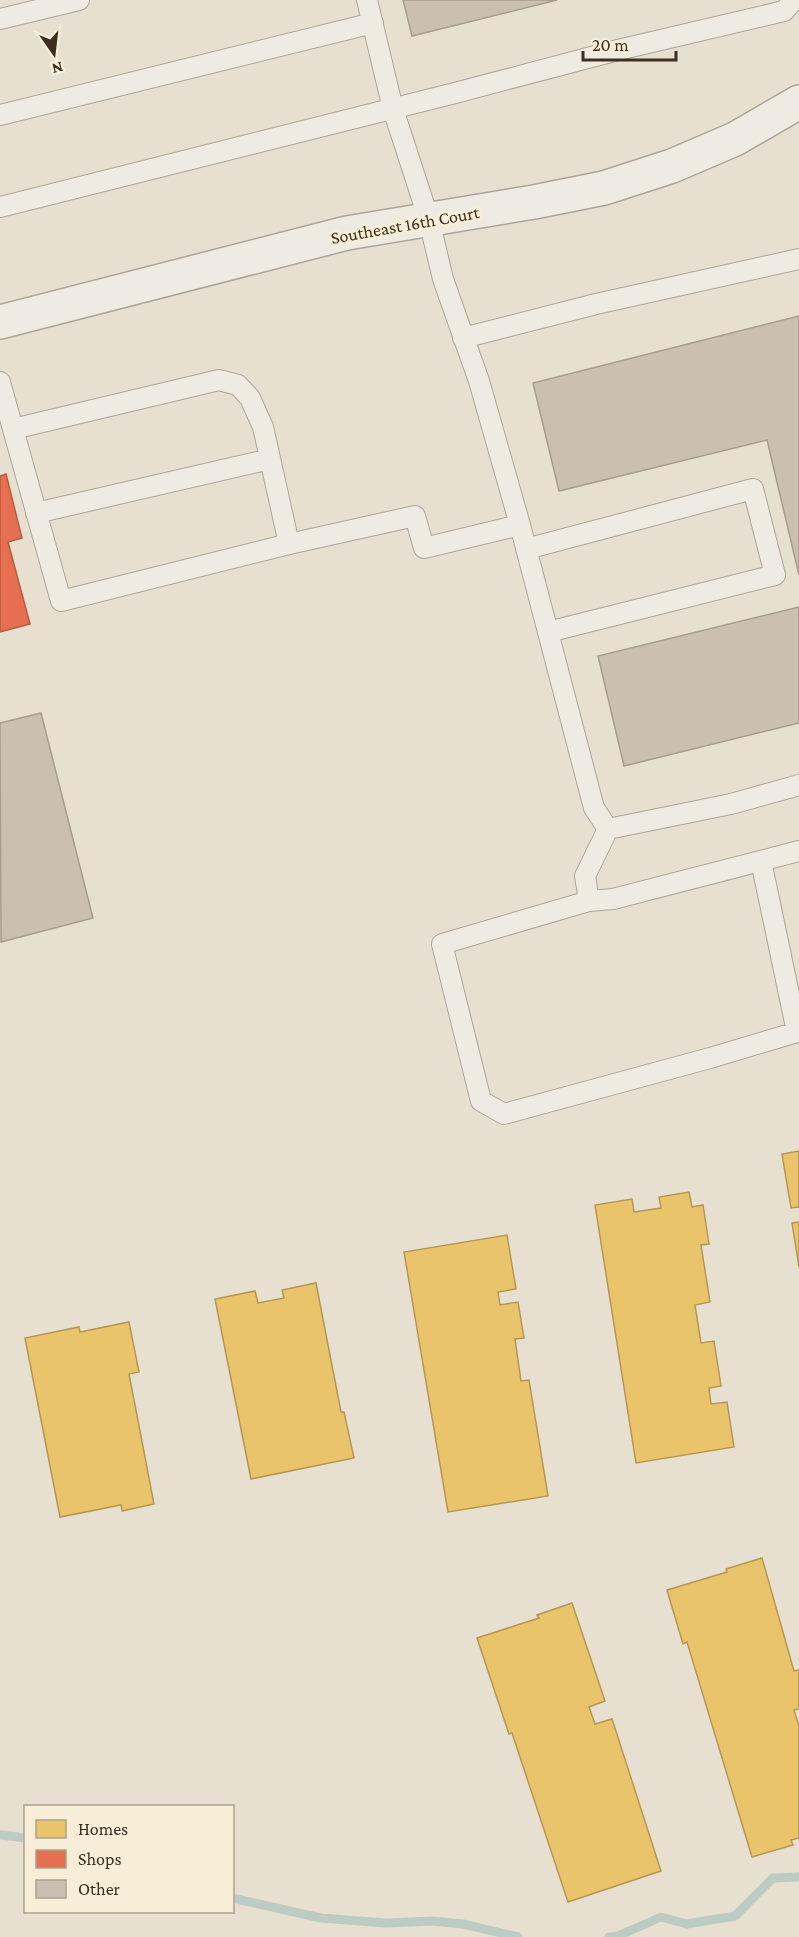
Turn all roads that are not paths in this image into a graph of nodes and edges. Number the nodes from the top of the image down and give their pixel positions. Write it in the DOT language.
graph roads {
  1 [pos="79,0"];
  2 [pos="367,0"];
  3 [pos="794,0"];
  4 [pos="0,19"];
  5 [pos="373,23"];
  6 [pos="799,102"];
  7 [pos="393,109"];
  8 [pos="0,115"];
  9 [pos="0,207"];
  10 [pos="429,220"];
  11 [pos="799,259"];
  12 [pos="0,322"];
  13 [pos="463,338"];
  14 [pos="0,382"];
  15 [pos="12,429"];
  16 [pos="270,459"];
  17 [pos="36,513"];
  18 [pos="520,525"];
  19 [pos="289,544"];
  20 [pos="526,549"];
  21 [pos="548,632"];
  22 [pos="799,785"];
  23 [pos="608,829"];
  24 [pos="799,851"];
  25 [pos="761,861"];
  26 [pos="589,901"];
  1 -- 4 [label="lane"];
  2 -- 5 [label="lane"];
  3 -- 7 [label="lane"];
  5 -- 7 [label="lane"];
  5 -- 8 [label="lane"];
  6 -- 10 [label="street, Southeast 16th Court"];
  7 -- 9 [label="lane"];
  7 -- 10 [label="lane"];
  10 -- 12 [label="street, Southeast 16th Court"];
  10 -- 13 [label="lane"];
  11 -- 13 [label="lane"];
  13 -- 18 [label="lane"];
  14 -- 15 [label="lane"];
  15 -- 16 [label="lane"];
  15 -- 17 [label="lane"];
  16 -- 17 [label="lane"];
  16 -- 19 [label="lane"];
  17 -- 19 [label="lane"];
  18 -- 19 [label="lane"];
  18 -- 20 [label="lane"];
  20 -- 21 [label="lane"];
  20 -- 21 [label="lane"];
  21 -- 23 [label="lane"];
  22 -- 23 [label="lane"];
  23 -- 26 [label="lane"];
  24 -- 25 [label="lane"];
  25 -- 26 [label="lane"];
  25 -- 26 [label="lane"];
}
